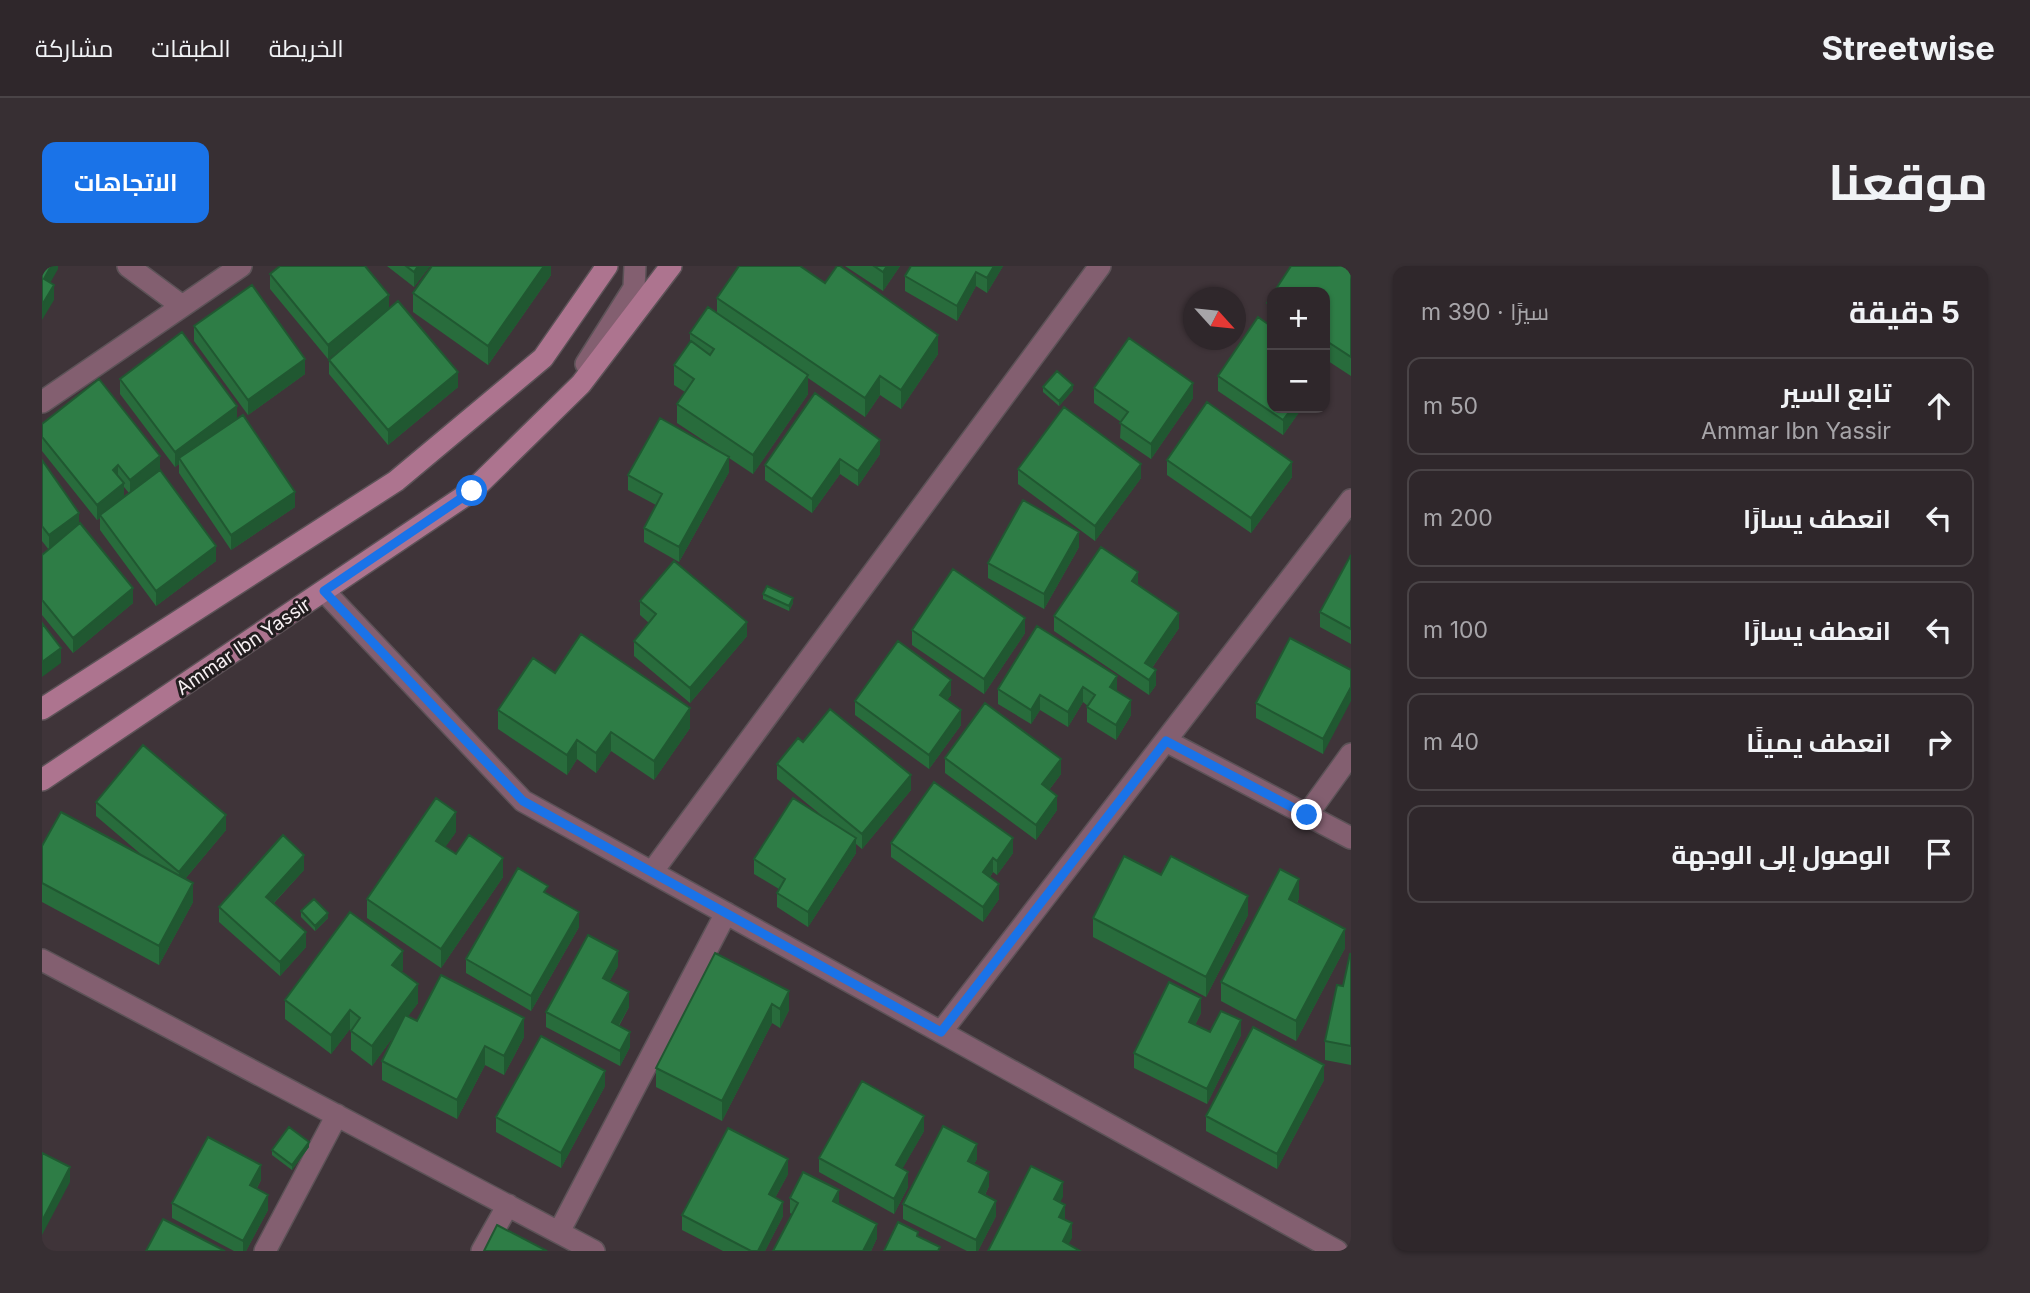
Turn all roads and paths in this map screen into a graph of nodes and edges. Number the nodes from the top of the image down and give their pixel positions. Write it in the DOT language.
graph roads {
  1 [pos="128,266"];
  2 [pos="241,266"];
  3 [pos="607,266"];
  4 [pos="635,266"];
  5 [pos="671,266"];
  6 [pos="1100,266"];
  7 [pos="182,306"];
  8 [pos="42,402"];
  9 [pos="563,402"];
  10 [pos="1348,511"];
  11 [pos="324,591"];
  12 [pos="42,709"];
  13 [pos="1166,741"];
  14 [pos="1351,754"];
  15 [pos="42,780"];
  16 [pos="1307,815"];
  17 [pos="1351,838"];
  18 [pos="652,872"];
  19 [pos="726,913"];
  20 [pos="42,960"];
  21 [pos="941,1032"];
  22 [pos="337,1115"];
  23 [pos="508,1205"];
  24 [pos="559,1232"];
  25 [pos="265,1251"];
  26 [pos="482,1251"];
  27 [pos="594,1251"];
  28 [pos="1337,1251"];
  1 -- 7 [label="street"];
  2 -- 7 [label="street"];
  3 -- 12 [label="street"];
  4 -- 9 [label="street"];
  5 -- 9 [label="street, Ammar Ibn Yassir"];
  6 -- 18 [label="street"];
  7 -- 8 [label="street"];
  9 -- 11 [label="street, Ammar Ibn Yassir"];
  10 -- 13 [label="street"];
  11 -- 15 [label="street, Ammar Ibn Yassir"];
  11 -- 18 [label="street"];
  13 -- 16 [label="street"];
  13 -- 21 [label="street"];
  14 -- 16 [label="street"];
  16 -- 17 [label="street"];
  18 -- 19 [label="street"];
  19 -- 21 [label="street"];
  19 -- 24 [label="street"];
  20 -- 22 [label="street"];
  21 -- 28 [label="street"];
  22 -- 23 [label="street"];
  22 -- 25 [label="street"];
  23 -- 24 [label="street"];
  23 -- 26 [label="street"];
  24 -- 27 [label="street"];
}
